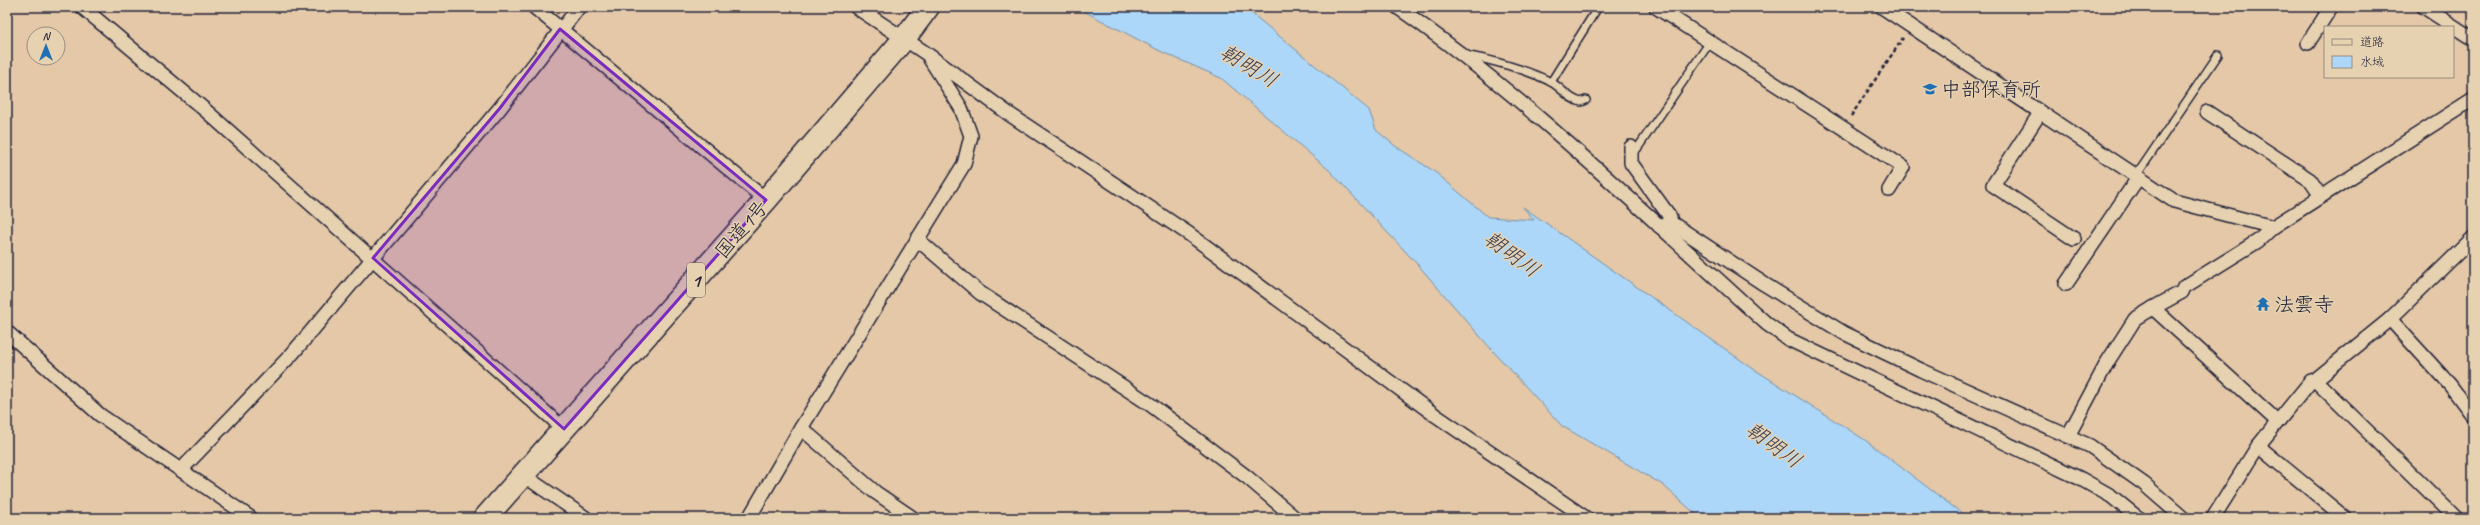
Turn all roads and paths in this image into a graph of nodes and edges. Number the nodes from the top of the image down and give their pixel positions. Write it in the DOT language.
graph roads {
  1 [pos="82,7"];
  2 [pos="534,7"];
  3 [pos="579,7"];
  4 [pos="856,7"];
  5 [pos="1397,7"];
  6 [pos="1598,7"];
  7 [pos="1656,7"];
  8 [pos="1882,7"];
  9 [pos="2331,7"];
  10 [pos="2424,7"];
  11 [pos="926,9"];
  12 [pos="1911,26"];
  13 [pos="560,29"];
  14 [pos="2473,38"];
  15 [pos="904,39"];
  16 [pos="1710,42"];
  17 [pos="2308,43"];
  18 [pos="927,54"];
  19 [pos="1462,54"];
  20 [pos="2218,55"];
  21 [pos="1551,82"];
  22 [pos="2473,99"];
  23 [pos="1586,100"];
  24 [pos="2207,112"];
  25 [pos="2040,113"];
  26 [pos="1843,128"];
  27 [pos="1634,148"];
  28 [pos="2137,177"];
  29 [pos="1889,190"];
  30 [pos="2321,196"];
  31 [pos="766,200"];
  32 [pos="1664,224"];
  33 [pos="2273,227"];
  34 [pos="2473,238"];
  35 [pos="917,239"];
  36 [pos="2074,239"];
  37 [pos="373,258"];
  38 [pos="2066,284"];
  39 [pos="2153,308"];
  40 [pos="2390,319"];
  41 [pos="7,332"];
  42 [pos="2315,380"];
  43 [pos="2473,416"];
  44 [pos="2277,421"];
  45 [pos="801,428"];
  46 [pos="564,429"];
  47 [pos="2068,436"];
  48 [pos="2258,446"];
  49 [pos="181,470"];
  50 [pos="524,475"];
  51 [pos="251,518"];
  52 [pos="485,518"];
  53 [pos="586,518"];
  54 [pos="749,518"];
  55 [pos="913,518"];
  56 [pos="1295,518"];
  57 [pos="1586,518"];
  58 [pos="2138,518"];
  59 [pos="2183,518"];
  60 [pos="2213,518"];
  61 [pos="2345,518"];
  62 [pos="2456,518"];
  1 -- 37 [label="street"];
  2 -- 13 [label="street"];
  3 -- 13 [label="street"];
  4 -- 15 [label="street"];
  5 -- 19 [label="street"];
  6 -- 21 [label="lane"];
  7 -- 16 [label="street"];
  8 -- 12 [label="street"];
  9 -- 17 [label="street"];
  10 -- 14 [label="street"];
  11 -- 15 [label="highway, 国道1号 / 1"];
  12 -- 25 [label="street"];
  12 -- 26 [label="path"];
  13 -- 31 [label="street"];
  13 -- 37 [label="street"];
  15 -- 18 [label="street"];
  15 -- 31 [label="highway, 国道1号 / 1"];
  16 -- 26 [label="street"];
  16 -- 27 [label="lane"];
  18 -- 35 [label="street"];
  18 -- 57 [label="street"];
  19 -- 21 [label="lane"];
  19 -- 32 [label="street"];
  20 -- 28 [label="lane"];
  21 -- 23 [label="lane"];
  22 -- 30 [label="street"];
  24 -- 30 [label="street"];
  25 -- 28 [label="street"];
  25 -- 36 [label="street"];
  26 -- 29 [label="street"];
  27 -- 32 [label="street"];
  28 -- 33 [label="street"];
  28 -- 38 [label="street"];
  30 -- 33 [label="street"];
  31 -- 46 [label="highway, 国道1号 / 1"];
  32 -- 47 [label="street"];
  32 -- 58 [label="street"];
  33 -- 39 [label="street"];
  34 -- 40 [label="street"];
  35 -- 45 [label="street"];
  35 -- 56 [label="street"];
  37 -- 46 [label="street"];
  37 -- 49 [label="street"];
  39 -- 44 [label="street"];
  39 -- 47 [label="street"];
  40 -- 42 [label="street"];
  40 -- 43 [label="street"];
  41 -- 49 [label="street"];
  42 -- 44 [label="street"];
  42 -- 62 [label="street"];
  44 -- 48 [label="street"];
  45 -- 54 [label="street"];
  45 -- 55 [label="street"];
  46 -- 50 [label="highway, 国道1号 / 1"];
  47 -- 59 [label="street"];
  48 -- 60 [label="street"];
  48 -- 61 [label="street"];
  49 -- 51 [label="street"];
  50 -- 52 [label="highway, 国道1号 / 1"];
  50 -- 53 [label="street"];
}
